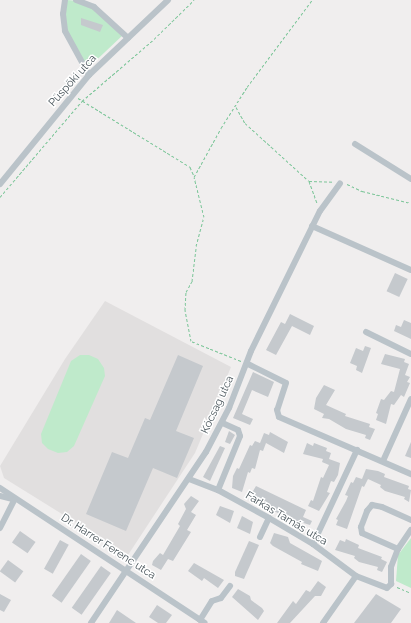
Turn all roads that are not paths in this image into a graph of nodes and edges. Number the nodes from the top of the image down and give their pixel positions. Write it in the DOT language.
graph roads {
  1 [pos="65,0"];
  2 [pos="76,0"];
  3 [pos="168,0"];
  4 [pos="128,38"];
  5 [pos="89,75"];
  6 [pos="355,144"];
  7 [pos="411,179"];
  8 [pos="340,183"];
  9 [pos="0,184"];
  10 [pos="312,226"];
  11 [pos="411,270"];
  12 [pos="366,332"];
  13 [pos="411,354"];
  14 [pos="248,364"];
  15 [pos="411,399"];
  16 [pos="222,423"];
  17 [pos="357,450"];
  18 [pos="383,461"];
  19 [pos="411,474"];
  20 [pos="189,479"];
  21 [pos="0,488"];
  22 [pos="218,490"];
  23 [pos="0,496"];
  24 [pos="14,500"];
  25 [pos="268,518"];
  26 [pos="411,520"];
  27 [pos="0,528"];
  28 [pos="411,530"];
  29 [pos="260,537"];
  30 [pos="314,544"];
  31 [pos="398,549"];
  32 [pos="127,570"];
  33 [pos="356,576"];
  34 [pos="230,586"];
  35 [pos="202,621"];
  36 [pos="91,623"];
  37 [pos="323,623"];
  1 -- 5 [label="street"];
  2 -- 4 [label="street"];
  3 -- 4 [label="street, Püspöki utca"];
  4 -- 5 [label="street, Püspöki utca"];
  5 -- 9 [label="street, Püspöki utca"];
  6 -- 7 [label="street"];
  8 -- 10 [label="street, Kócsag utca"];
  10 -- 11 [label="street"];
  10 -- 14 [label="street, Kócsag utca"];
  12 -- 13 [label="street"];
  14 -- 16 [label="street, Kócsag utca"];
  14 -- 17 [label="street"];
  15 -- 18 [label="street"];
  16 -- 20 [label="street, Kócsag utca"];
  16 -- 22 [label="street"];
  17 -- 18 [label="street"];
  17 -- 30 [label="street"];
  18 -- 19 [label="street"];
  20 -- 22 [label="street, Farkas Tamás utca"];
  20 -- 32 [label="street, Kócsag utca"];
  21 -- 24 [label="street, Dr. Harrer Ferenc utca"];
  22 -- 25 [label="street, Farkas Tamás utca"];
  23 -- 24 [label="street"];
  24 -- 27 [label="street"];
  24 -- 32 [label="street, Dr. Harrer Ferenc utca"];
  25 -- 29 [label="street"];
  25 -- 30 [label="street, Farkas Tamás utca"];
  26 -- 31 [label="street"];
  28 -- 31 [label="street"];
  30 -- 33 [label="street, Farkas Tamás utca"];
  31 -- 33 [label="street, Farkas Tamás utca"];
  32 -- 35 [label="street, Dr. Harrer Ferenc utca"];
  32 -- 36 [label="street, Kócsag utca"];
  33 -- 37 [label="street"];
  34 -- 35 [label="street"];
}
